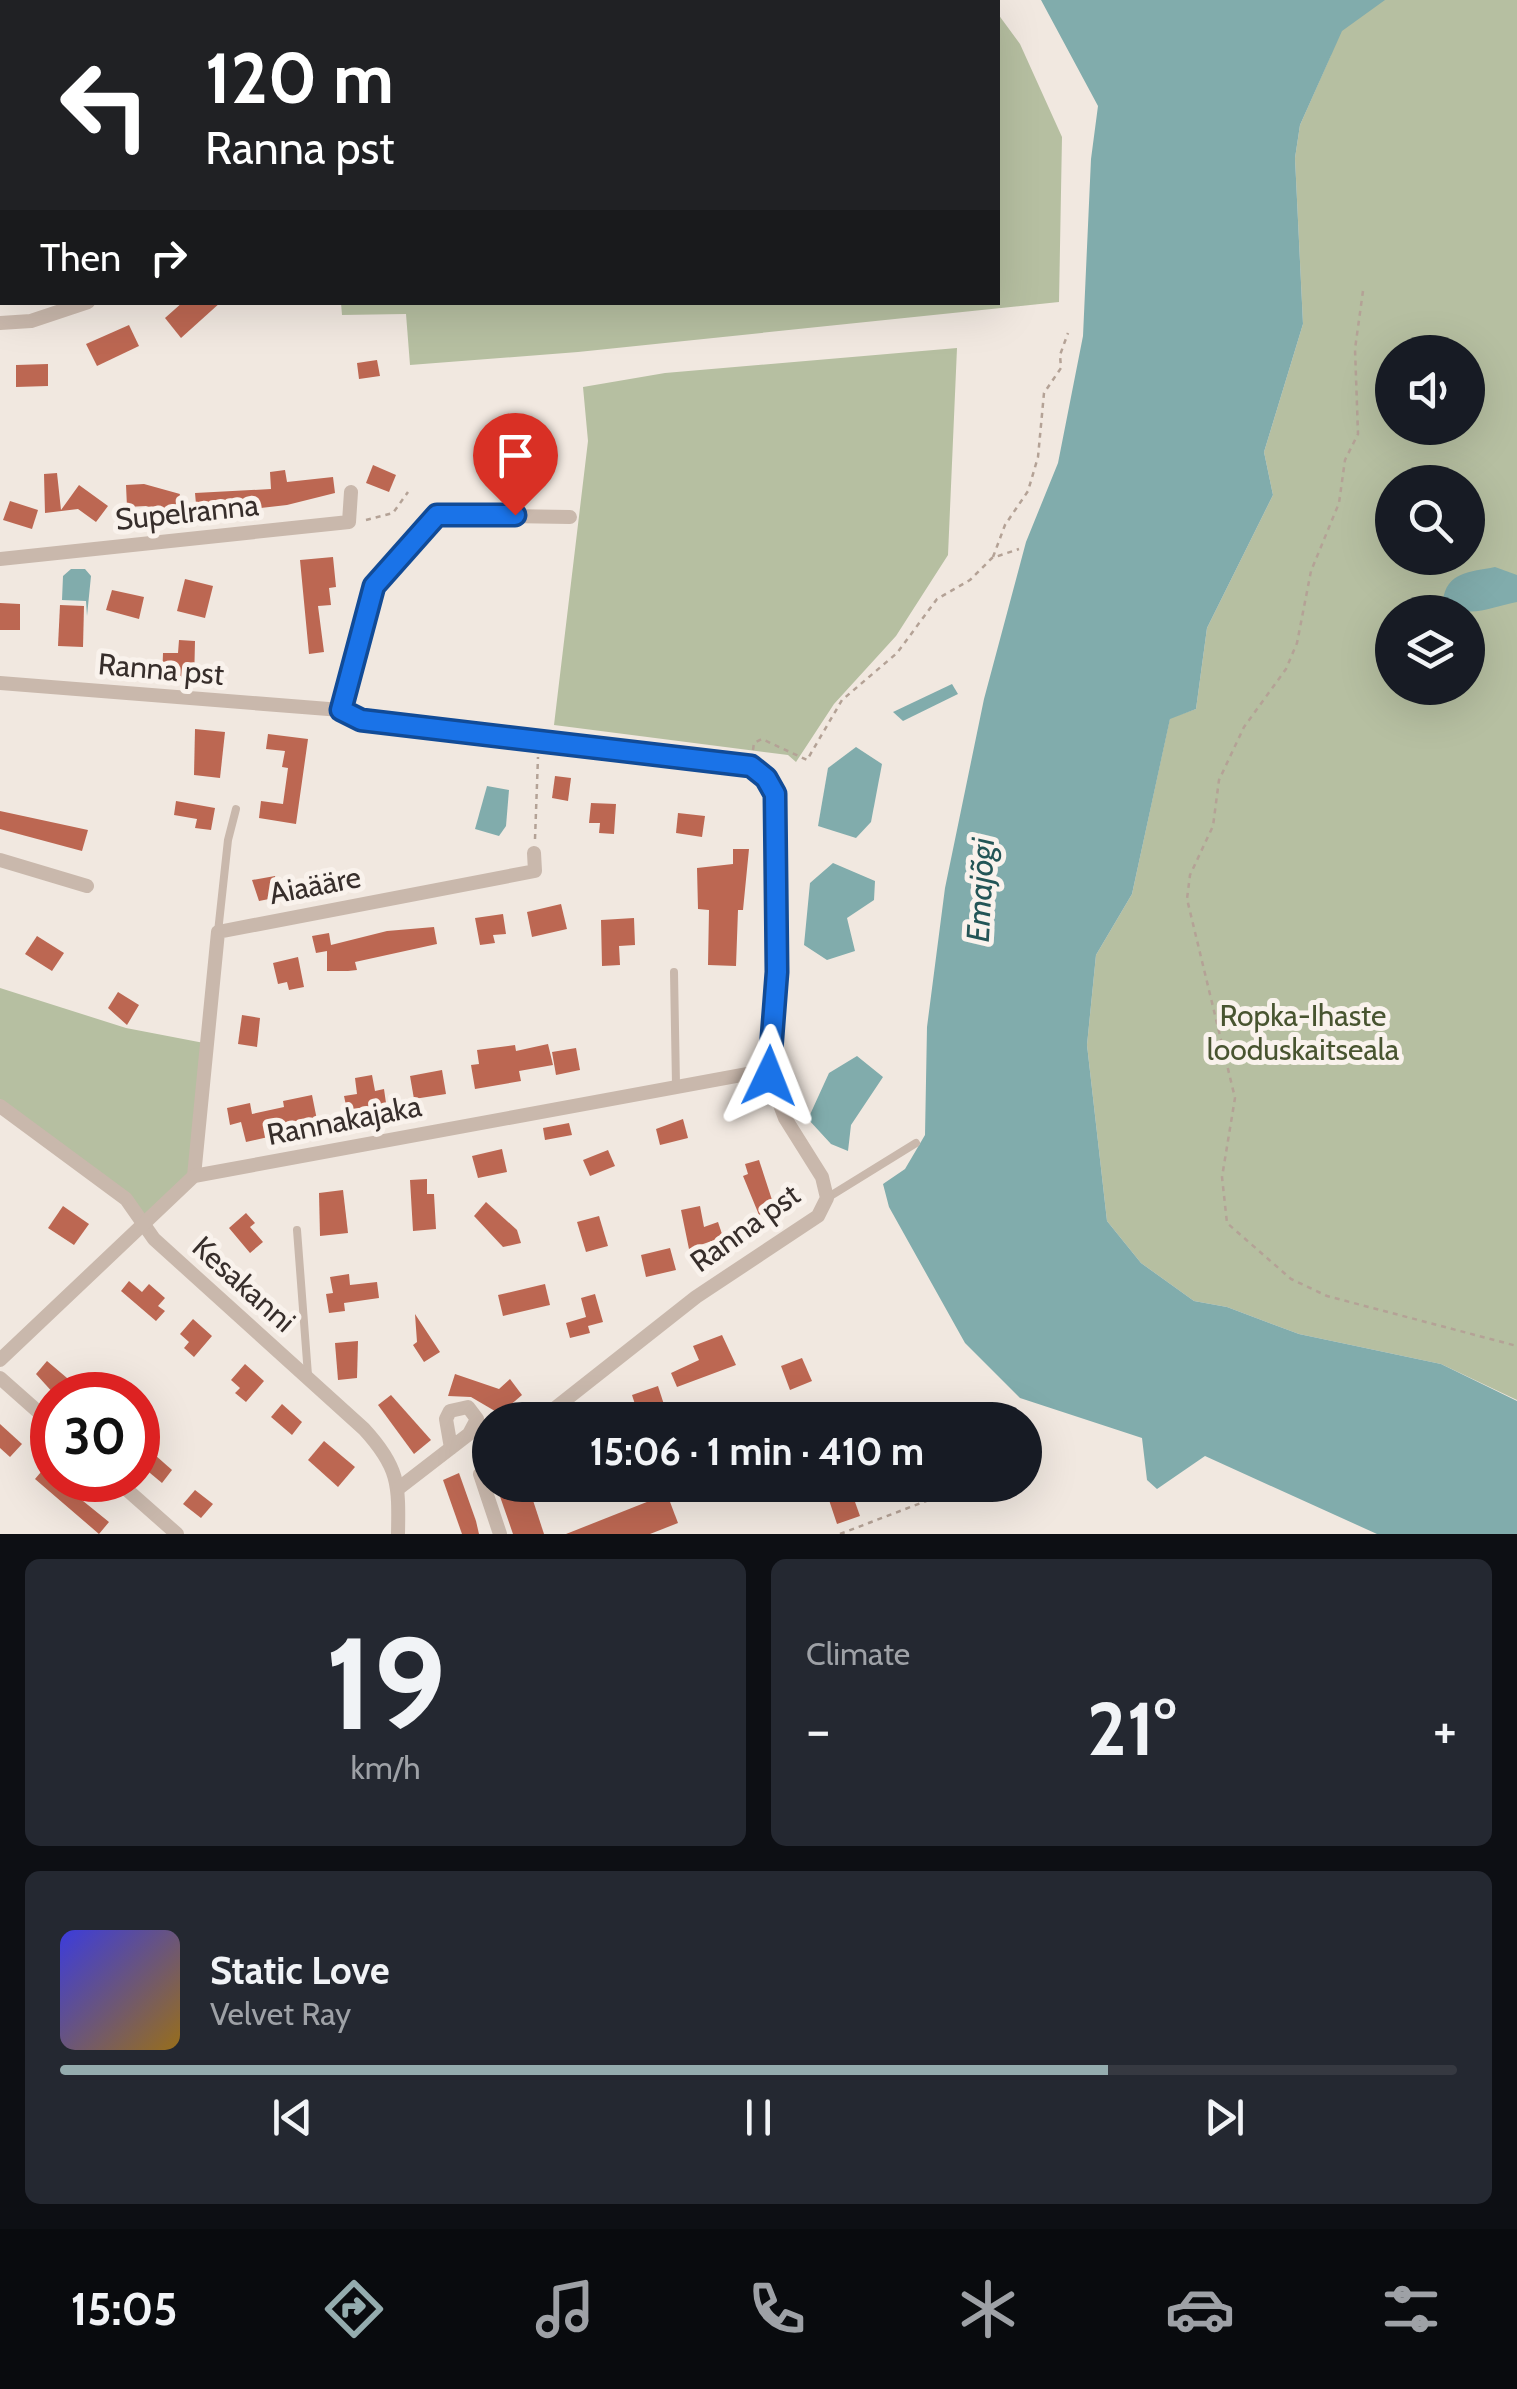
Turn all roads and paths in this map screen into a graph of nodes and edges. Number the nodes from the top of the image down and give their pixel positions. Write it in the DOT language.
graph roads {
  1 [pos="1363,291"];
  2 [pos="79,305"];
  3 [pos="0,323"];
  4 [pos="1068,333"];
  5 [pos="352,492"];
  6 [pos="408,492"];
  7 [pos="570,517"];
  8 [pos="350,522"];
  9 [pos="1019,548"];
  10 [pos="992,558"];
  11 [pos="0,559"];
  12 [pos="0,682"];
  13 [pos="341,710"];
  14 [pos="539,740"];
  15 [pos="751,756"];
  16 [pos="236,809"];
  17 [pos="534,853"];
  18 [pos="0,860"];
  19 [pos="87,886"];
  20 [pos="218,932"];
  21 [pos="674,972"];
  22 [pos="768,1070"];
  23 [pos="676,1084"];
  24 [pos="0,1106"];
  25 [pos="916,1143"];
  26 [pos="194,1176"];
  27 [pos="827,1198"];
  28 [pos="145,1226"];
  29 [pos="297,1230"];
  30 [pos="1517,1346"];
  31 [pos="0,1360"];
  32 [pos="0,1378"];
  33 [pos="309,1379"];
  34 [pos="563,1402"];
  35 [pos="30,1405"];
  36 [pos="451,1448"];
  37 [pos="399,1488"];
  38 [pos="141,1502"];
  39 [pos="489,1502"];
  40 [pos="924,1502"];
  41 [pos="177,1534"];
  42 [pos="398,1534"];
  43 [pos="500,1534"];
  44 [pos="840,1534"];
  1 -- 30 [label="path"];
  2 -- 3 [label="street"];
  4 -- 10 [label="path"];
  5 -- 8 [label="street"];
  6 -- 8 [label="path"];
  7 -- 13 [label="street"];
  8 -- 11 [label="street, Supelranna"];
  9 -- 10 [label="path"];
  10 -- 15 [label="path"];
  12 -- 13 [label="street, Ranna pst"];
  13 -- 14 [label="street, Ranna pst"];
  14 -- 17 [label="path"];
  14 -- 22 [label="street, Ranna pst"];
  16 -- 20 [label="lane"];
  17 -- 20 [label="street, Aiaääre"];
  18 -- 19 [label="street"];
  20 -- 26 [label="street"];
  21 -- 23 [label="lane"];
  22 -- 23 [label="street, Rannakajaka"];
  22 -- 27 [label="street, Ranna pst"];
  23 -- 26 [label="street, Rannakajaka"];
  24 -- 28 [label="street, Kesakanni"];
  25 -- 27 [label="lane"];
  26 -- 28 [label="street"];
  27 -- 34 [label="street, Ranna pst"];
  28 -- 31 [label="street"];
  28 -- 33 [label="street, Kesakanni"];
  29 -- 33 [label="lane"];
  32 -- 35 [label="street"];
  33 -- 37 [label="street, Kesakanni"];
  36 -- 37 [label="street"];
  37 -- 42 [label="street, Kesakanni"];
  38 -- 41 [label="street"];
  39 -- 43 [label="street"];
  40 -- 44 [label="path"];
}
